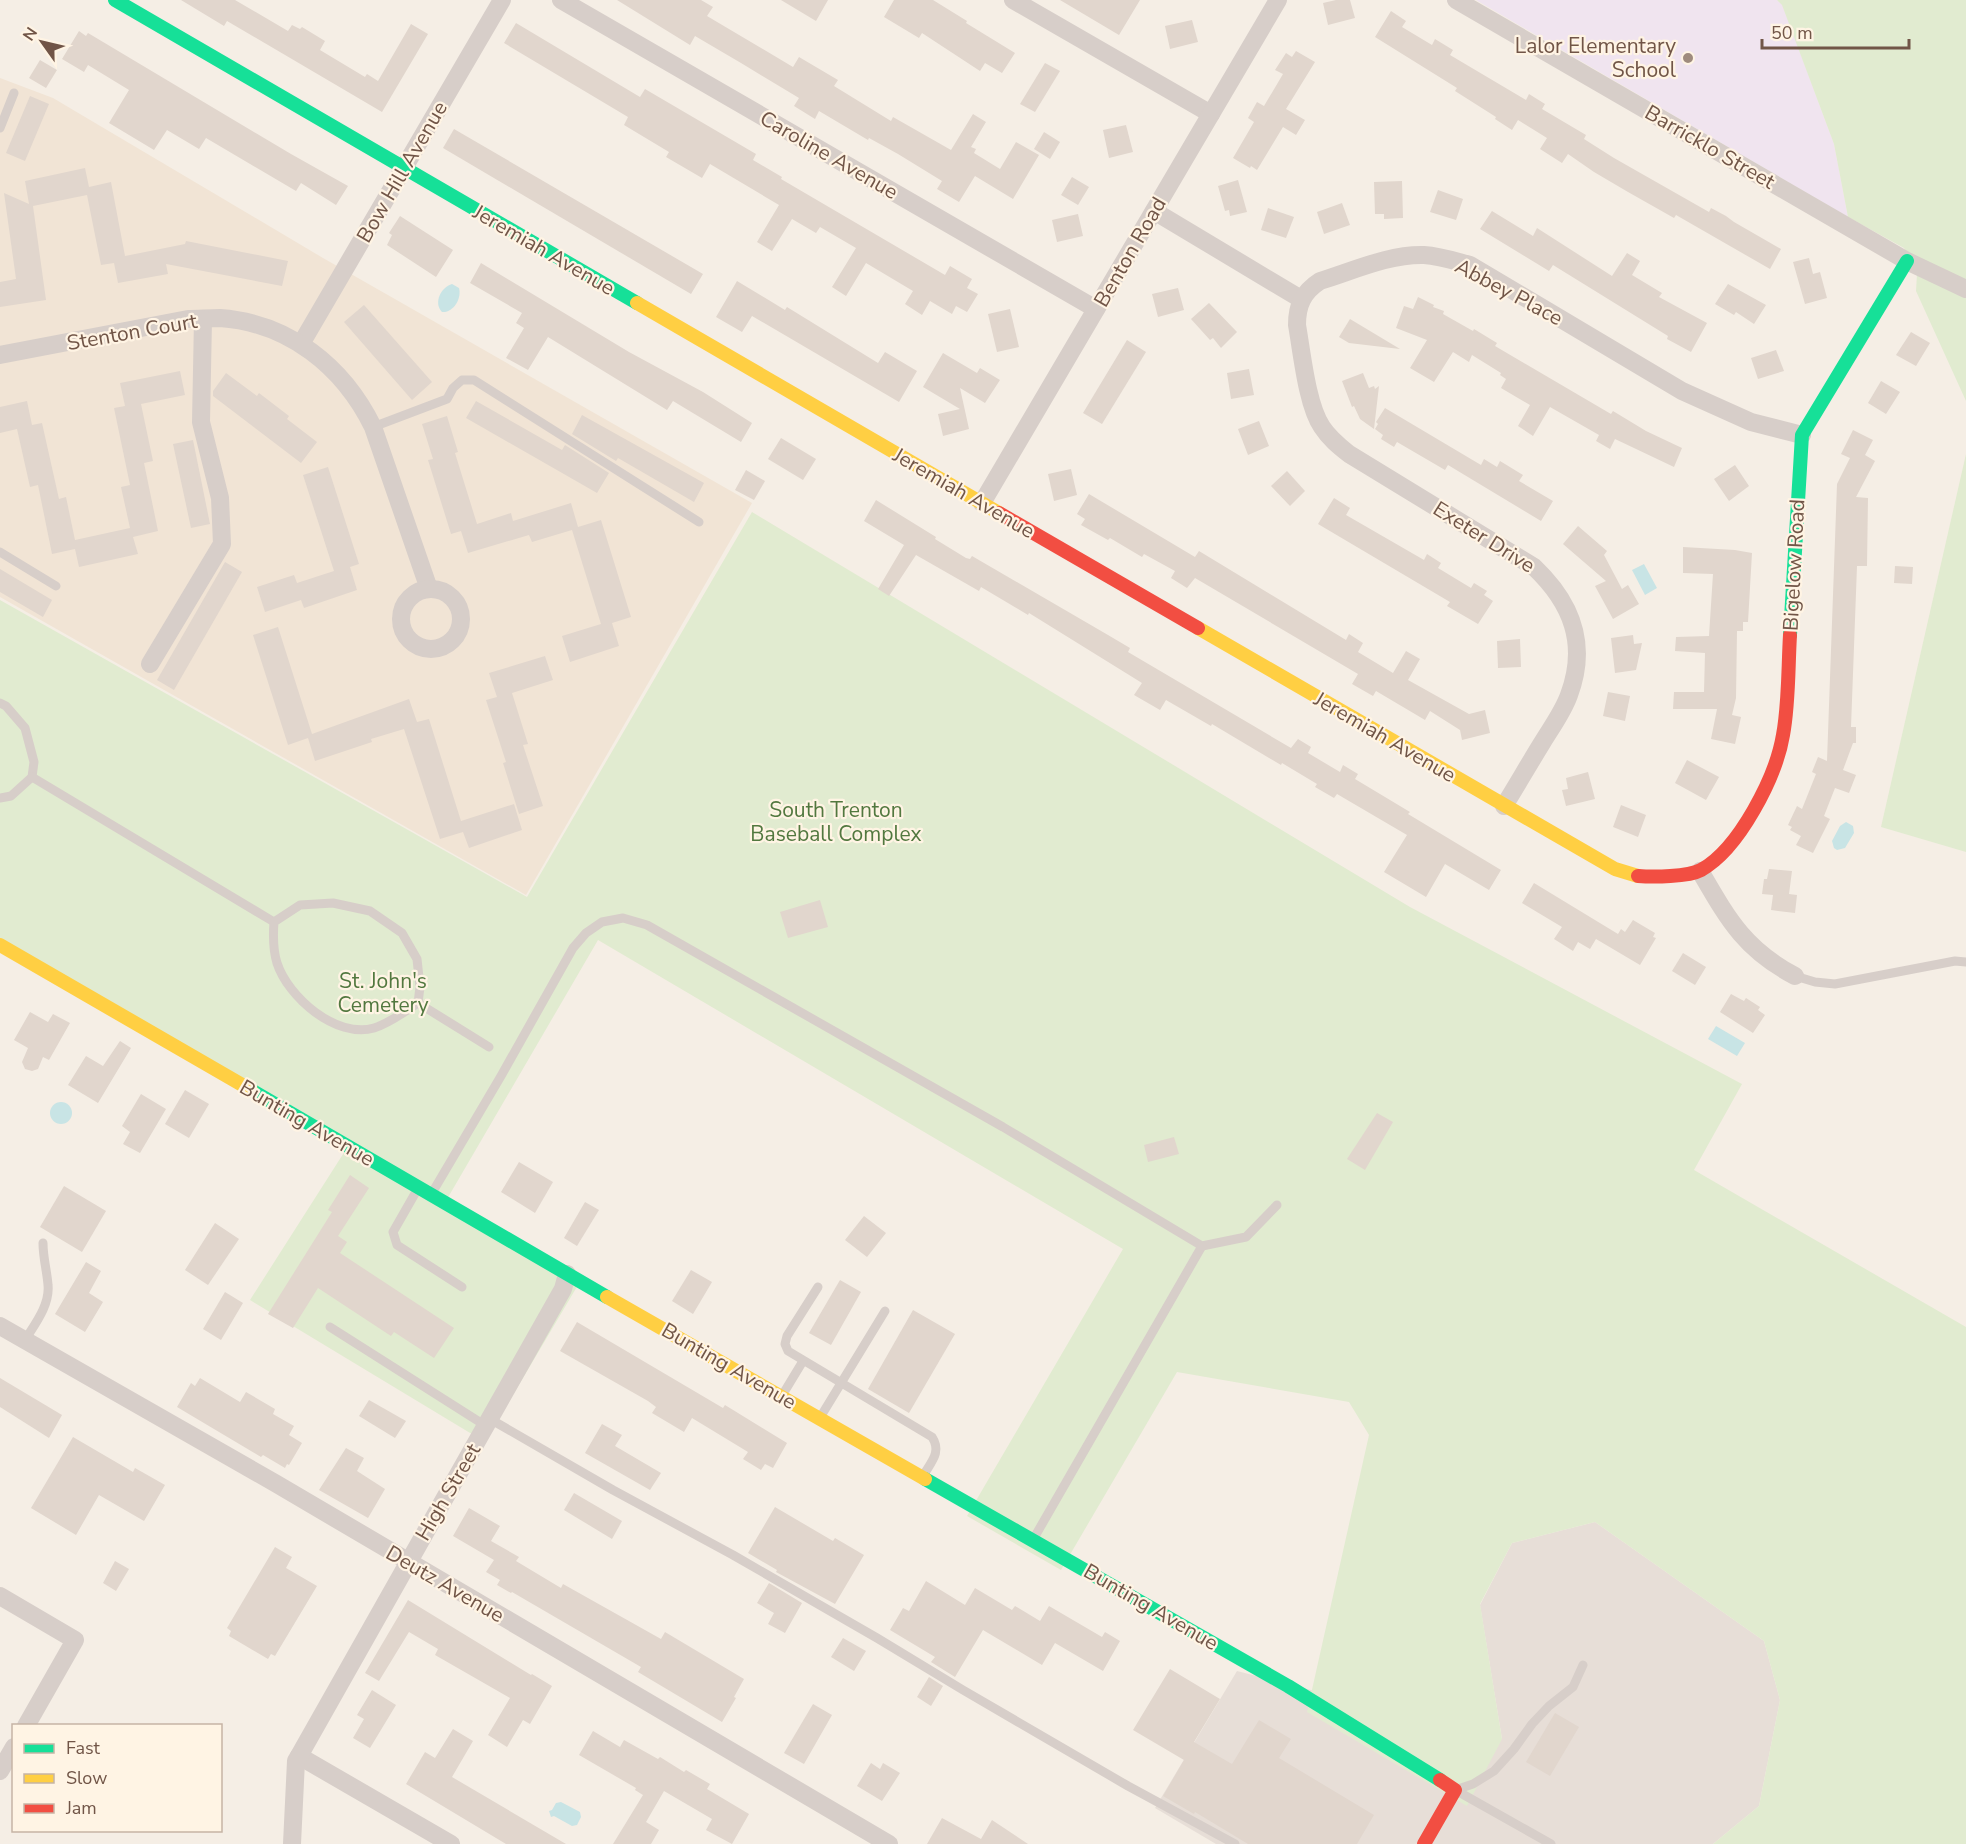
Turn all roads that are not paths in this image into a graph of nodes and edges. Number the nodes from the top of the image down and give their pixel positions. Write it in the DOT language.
graph roads {
  1 [pos="115,0"];
  2 [pos="502,0"];
  3 [pos="561,0"];
  4 [pos="1013,0"];
  5 [pos="1278,0"];
  6 [pos="1456,0"];
  7 [pos="14,93"];
  8 [pos="1211,114"];
  9 [pos="0,128"];
  10 [pos="404,168"];
  11 [pos="1154,211"];
  12 [pos="1907,261"];
  13 [pos="1966,289"];
  14 [pos="1301,299"];
  15 [pos="1096,309"];
  16 [pos="203,319"];
  17 [pos="301,344"];
  18 [pos="0,355"];
  19 [pos="373,427"];
  20 [pos="1802,435"];
  21 [pos="982,503"];
  22 [pos="699,522"];
  23 [pos="0,552"];
  24 [pos="56,586"];
  25 [pos="429,589"];
  26 [pos="150,664"];
  27 [pos="0,704"];
  28 [pos="32,777"];
  29 [pos="0,798"];
  30 [pos="1504,806"];
  31 [pos="1700,871"];
  32 [pos="274,922"];
  33 [pos="0,945"];
  34 [pos="1966,962"];
  35 [pos="1795,976"];
  36 [pos="418,1003"];
  37 [pos="489,1047"];
  38 [pos="425,1191"];
  39 [pos="1277,1205"];
  40 [pos="43,1244"];
  41 [pos="1202,1246"];
  42 [pos="567,1274"];
  43 [pos="462,1287"];
  44 [pos="818,1287"];
  45 [pos="885,1311"];
  46 [pos="0,1326"];
  47 [pos="330,1327"];
  48 [pos="24,1340"];
  49 [pos="803,1361"];
  50 [pos="841,1383"];
  51 [pos="781,1396"];
  52 [pos="820,1418"];
  53 [pos="488,1422"];
  54 [pos="922,1477"];
  55 [pos="1033,1540"];
  56 [pos="408,1563"];
  57 [pos="0,1596"];
  58 [pos="1582,1665"];
  59 [pos="27,1724"];
  60 [pos="12,1750"];
  61 [pos="298,1756"];
  62 [pos="0,1771"];
  63 [pos="1455,1790"];
  64 [pos="292,1844"];
  65 [pos="451,1844"];
  66 [pos="890,1844"];
  67 [pos="1235,1844"];
  68 [pos="1424,1844"];
  69 [pos="1551,1844"];
  1 -- 10 [label="street, Jeremiah Avenue"];
  2 -- 10 [label="street, Bow Hill Avenue"];
  3 -- 15 [label="street, Caroline Avenue"];
  4 -- 8 [label="street"];
  5 -- 8 [label="street, Benton Road"];
  6 -- 12 [label="street, Barricklo Street"];
  7 -- 9 [label="lane"];
  8 -- 11 [label="street, Benton Road"];
  10 -- 17 [label="street, Bow Hill Avenue"];
  10 -- 21 [label="street, Jeremiah Avenue"];
  11 -- 14 [label="street"];
  11 -- 15 [label="street, Benton Road"];
  12 -- 13 [label="street, Barricklo Street"];
  12 -- 20 [label="street, Bigelow Road"];
  14 -- 20 [label="street, Abbey Place"];
  14 -- 30 [label="street, Exeter Drive"];
  15 -- 21 [label="street, Benton Road"];
  16 -- 17 [label="street, Stenton Court"];
  16 -- 18 [label="street, Stenton Court"];
  16 -- 26 [label="street"];
  17 -- 19 [label="street, Stenton Court"];
  19 -- 22 [label="lane"];
  19 -- 25 [label="street, Stenton Court"];
  20 -- 31 [label="street, Bigelow Road"];
  21 -- 30 [label="street, Jeremiah Avenue"];
  23 -- 24 [label="lane"];
  27 -- 28 [label="lane"];
  28 -- 29 [label="lane"];
  28 -- 32 [label="lane"];
  30 -- 31 [label="street, Jeremiah Avenue"];
  31 -- 35 [label="street"];
  32 -- 36 [label="lane"];
  32 -- 36 [label="lane"];
  33 -- 38 [label="street, Bunting Avenue"];
  34 -- 35 [label="lane"];
  36 -- 37 [label="lane"];
  38 -- 41 [label="lane"];
  38 -- 42 [label="street, Bunting Avenue"];
  38 -- 43 [label="lane"];
  39 -- 41 [label="lane"];
  40 -- 48 [label="lane"];
  41 -- 55 [label="lane"];
  42 -- 51 [label="street, Bunting Avenue"];
  42 -- 53 [label="street, High Street"];
  44 -- 49 [label="lane"];
  45 -- 50 [label="lane"];
  46 -- 48 [label="street, Deutz Avenue"];
  47 -- 53 [label="lane"];
  48 -- 56 [label="street, Deutz Avenue"];
  49 -- 50 [label="lane"];
  49 -- 51 [label="lane"];
  50 -- 52 [label="lane"];
  50 -- 54 [label="lane"];
  51 -- 52 [label="street, Bunting Avenue"];
  52 -- 54 [label="street, Bunting Avenue"];
  53 -- 56 [label="street, High Street"];
  53 -- 67 [label="lane"];
  54 -- 55 [label="street, Bunting Avenue"];
  55 -- 63 [label="street, Bunting Avenue"];
  56 -- 61 [label="street, High Street"];
  56 -- 66 [label="street, Deutz Avenue"];
  57 -- 59 [label="street"];
  58 -- 63 [label="lane"];
  60 -- 62 [label="street"];
  61 -- 64 [label="street, High Street"];
  61 -- 65 [label="street"];
  63 -- 68 [label="street"];
  63 -- 69 [label="lane"];
}
